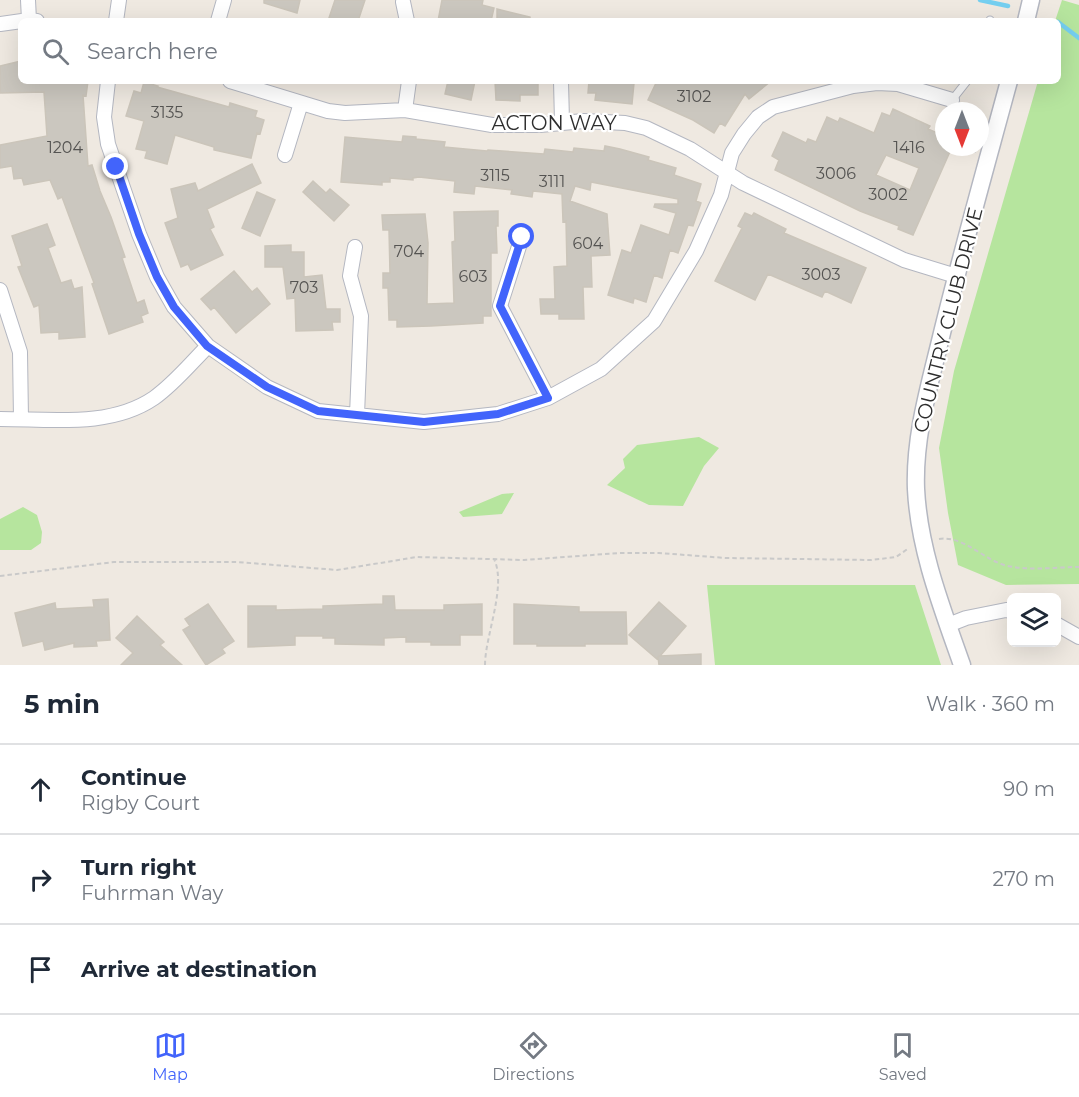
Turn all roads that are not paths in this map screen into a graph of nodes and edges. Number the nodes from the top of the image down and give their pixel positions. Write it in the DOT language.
graph roads {
  1 [pos="28,0"];
  2 [pos="119,0"];
  3 [pos="224,0"];
  4 [pos="1031,0"];
  5 [pos="403,2"];
  6 [pos="32,18"];
  7 [pos="116,18"];
  8 [pos="219,18"];
  9 [pos="406,18"];
  10 [pos="1027,18"];
  11 [pos="18,22"];
  12 [pos="0,24"];
  13 [pos="108,84"];
  14 [pos="240,84"];
  15 [pos="409,84"];
  16 [pos="561,84"];
  17 [pos="869,84"];
  18 [pos="898,84"];
  19 [pos="965,84"];
  20 [pos="1008,84"];
  21 [pos="952,100"];
  22 [pos="300,102"];
  23 [pos="405,110"];
  24 [pos="562,122"];
  25 [pos="285,156"];
  26 [pos="727,174"];
  27 [pos="522,237"];
  28 [pos="355,247"];
  29 [pos="956,276"];
  30 [pos="0,290"];
  31 [pos="207,346"];
  32 [pos="548,398"];
  33 [pos="357,415"];
  34 [pos="0,419"];
  35 [pos="21,419"];
  36 [pos="1007,610"];
  37 [pos="948,625"];
  38 [pos="1061,627"];
  39 [pos="1079,636"];
  40 [pos="963,665"];
  1 -- 6 [label="street"];
  2 -- 7 [label="street"];
  3 -- 8 [label="street"];
  4 -- 10 [label="street"];
  5 -- 9 [label="street"];
  11 -- 12 [label="street"];
  13 -- 31 [label="street"];
  14 -- 22 [label="street, ACTON WAY"];
  15 -- 23 [label="street"];
  16 -- 24 [label="street"];
  17 -- 26 [label="street"];
  18 -- 21 [label="street"];
  19 -- 21 [label="lane"];
  20 -- 29 [label="street, COUNTRY CLUB DRIVE"];
  22 -- 23 [label="street, ACTON WAY"];
  22 -- 25 [label="street"];
  23 -- 24 [label="street, ACTON WAY"];
  24 -- 26 [label="street, ACTON WAY"];
  26 -- 29 [label="street, ACTON WAY"];
  26 -- 32 [label="street"];
  27 -- 32 [label="street"];
  28 -- 33 [label="street"];
  29 -- 37 [label="street, COUNTRY CLUB DRIVE"];
  30 -- 35 [label="street"];
  31 -- 33 [label="street"];
  31 -- 35 [label="street"];
  32 -- 33 [label="street"];
  34 -- 35 [label="street"];
  36 -- 37 [label="street"];
  37 -- 40 [label="street, COUNTRY CLUB DRIVE"];
  38 -- 39 [label="street"];
}
